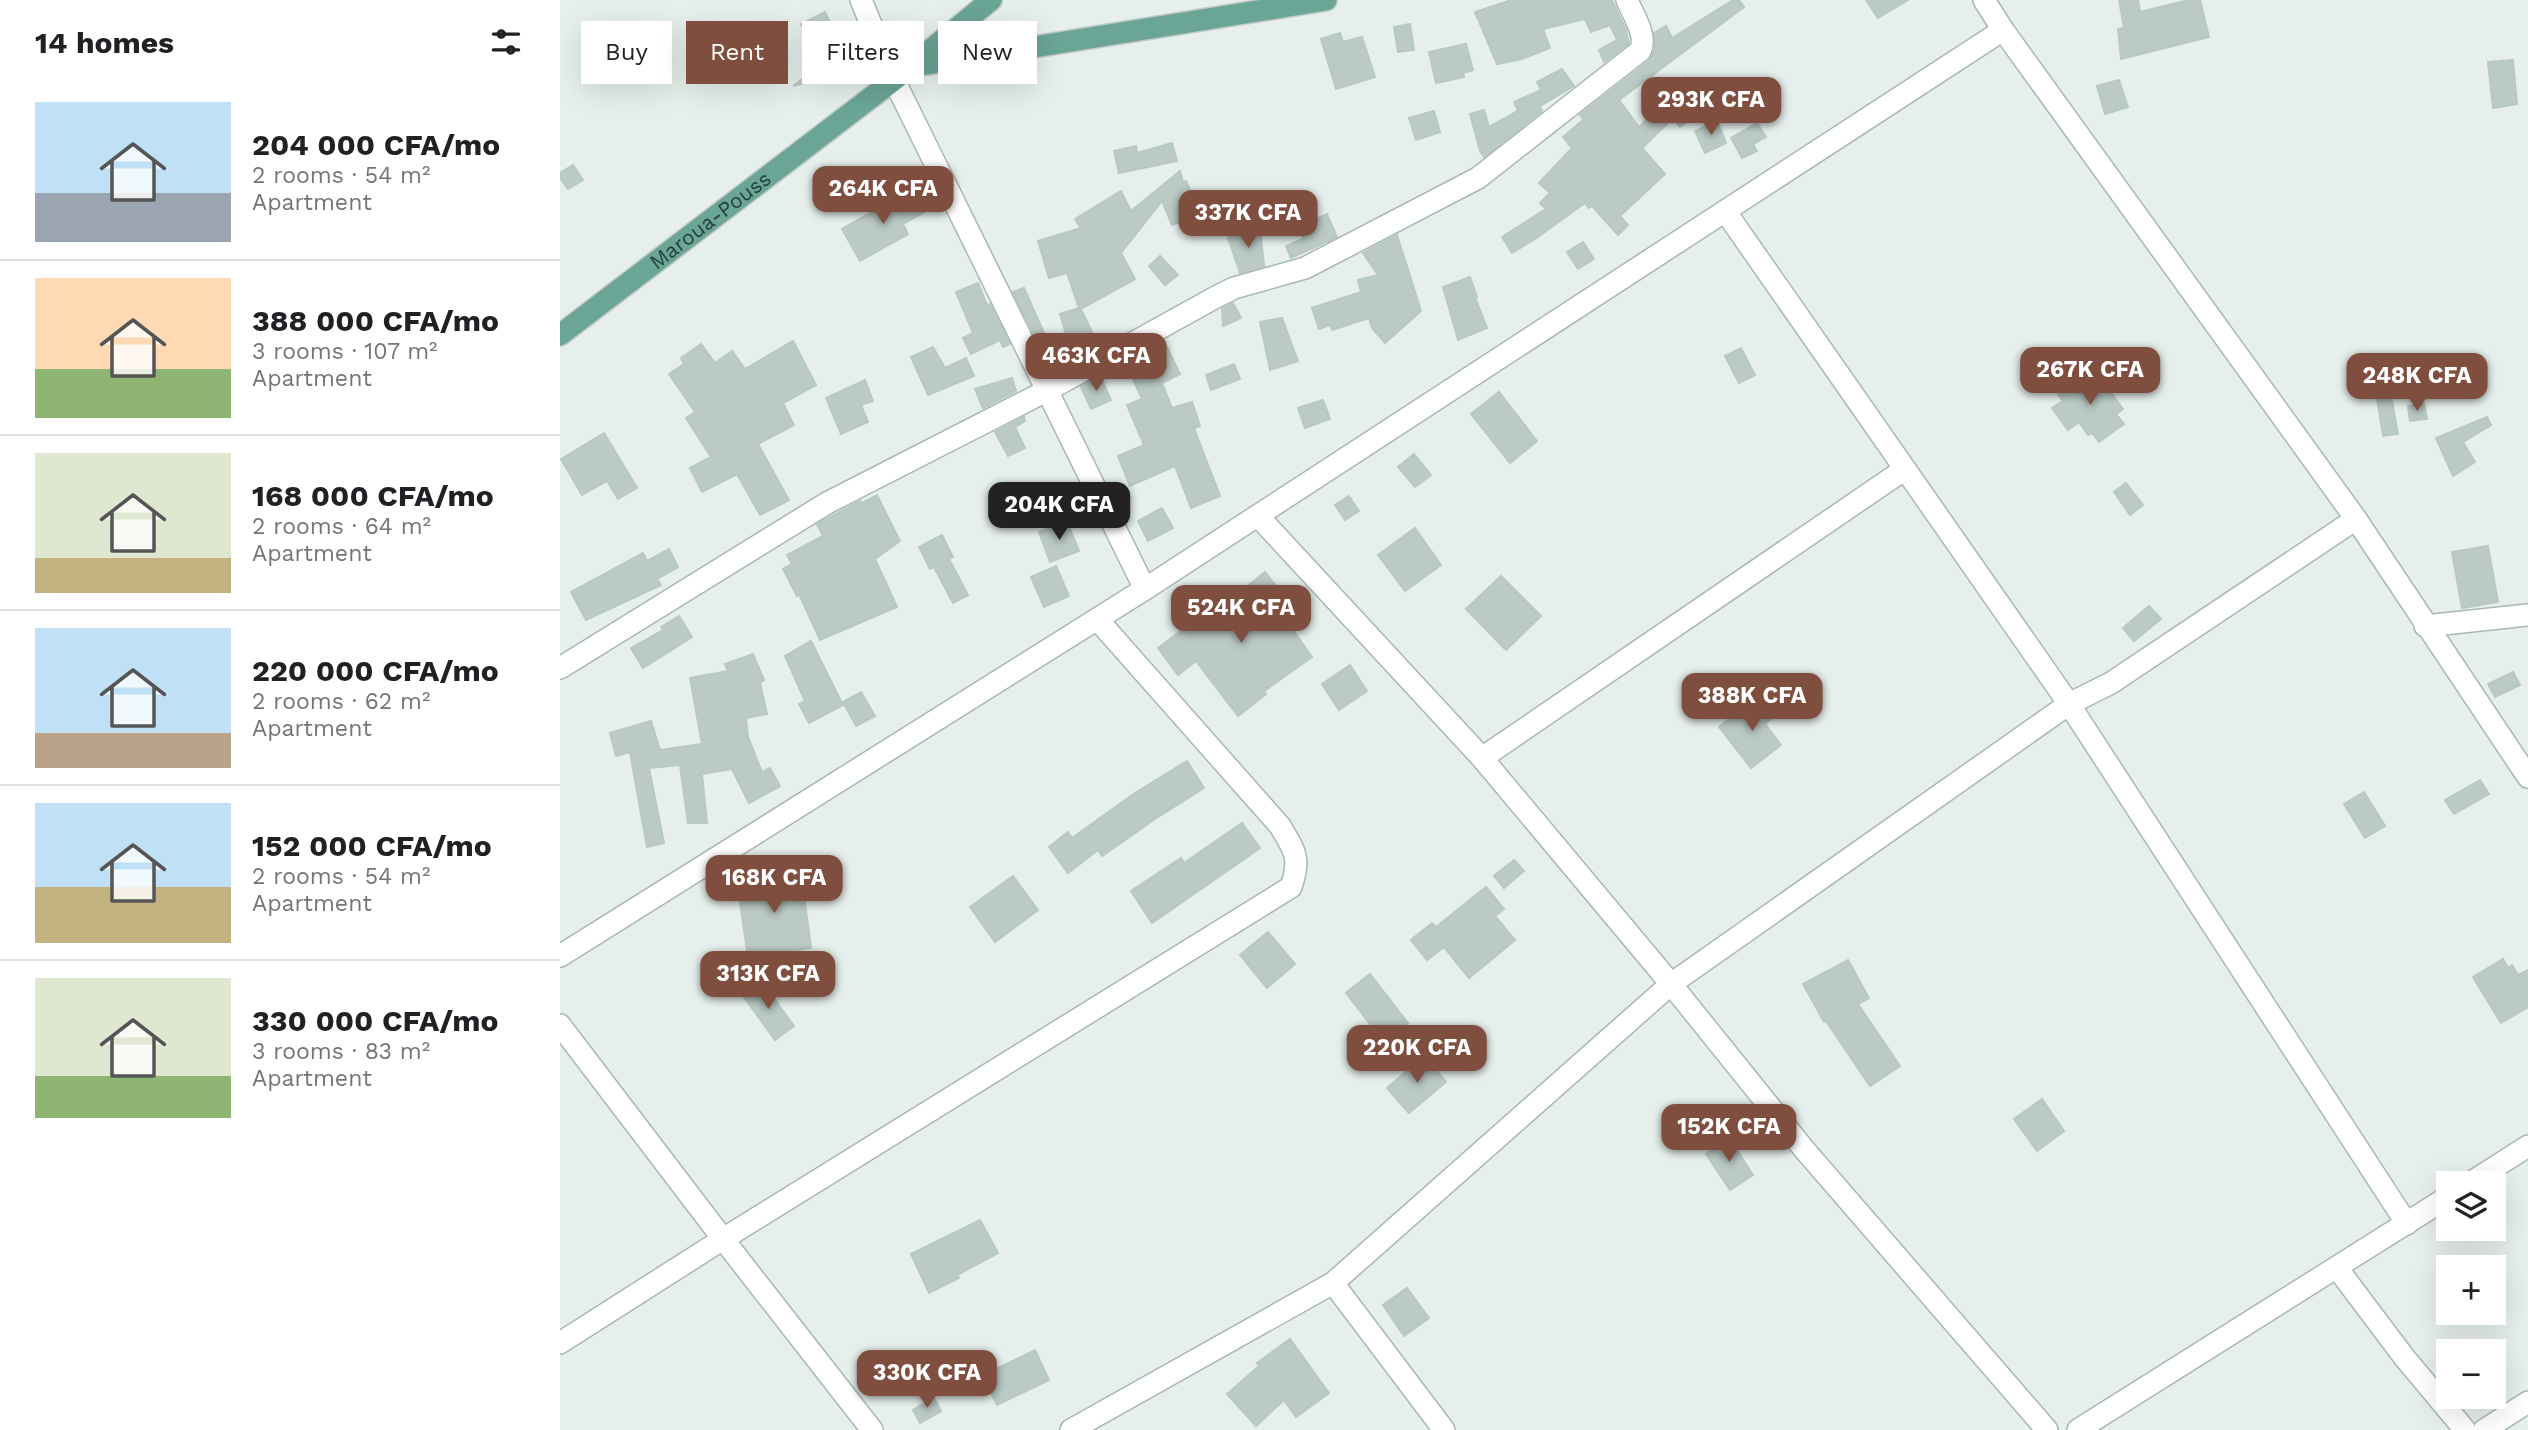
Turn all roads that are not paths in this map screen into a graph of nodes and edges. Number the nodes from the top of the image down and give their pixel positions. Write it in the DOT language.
graph roads {
  1 [pos="861,0"];
  2 [pos="991,0"];
  3 [pos="1326,0"];
  4 [pos="1627,0"];
  5 [pos="1984,0"];
  6 [pos="872,21"];
  7 [pos="2003,30"];
  8 [pos="924,54"];
  9 [pos="924,70"];
  10 [pos="887,84"];
  11 [pos="905,84"];
  12 [pos="1725,211"];
  13 [pos="560,335"];
  14 [pos="1048,390"];
  15 [pos="1905,469"];
  16 [pos="1258,516"];
  17 [pos="2356,519"];
  18 [pos="1145,589"];
  19 [pos="2528,615"];
  20 [pos="1097,619"];
  21 [pos="2426,626"];
  22 [pos="560,668"];
  23 [pos="2069,704"];
  24 [pos="1482,758"];
  25 [pos="2528,777"];
  26 [pos="560,956"];
  27 [pos="1671,984"];
  28 [pos="560,1025"];
  29 [pos="2528,1146"];
  30 [pos="2489,1171"];
  31 [pos="2436,1205"];
  32 [pos="2407,1224"];
  33 [pos="723,1239"];
  34 [pos="2337,1268"];
  35 [pos="1333,1283"];
  36 [pos="560,1343"];
  37 [pos="2528,1402"];
  38 [pos="872,1430"];
  39 [pos="1071,1430"];
  40 [pos="1444,1430"];
  41 [pos="2047,1430"];
  42 [pos="2078,1430"];
  43 [pos="2465,1430"];
  44 [pos="2484,1430"];
  1 -- 6 [label="street"];
  2 -- 8 [label="main road, Maroua-Pouss"];
  3 -- 9 [label="main road"];
  4 -- 14 [label="street"];
  5 -- 7 [label="street"];
  7 -- 12 [label="street"];
  7 -- 17 [label="street"];
  10 -- 13 [label="main road, Maroua-Pouss"];
  11 -- 14 [label="street"];
  12 -- 15 [label="street"];
  12 -- 16 [label="street"];
  14 -- 18 [label="street"];
  14 -- 22 [label="street"];
  15 -- 23 [label="street"];
  15 -- 24 [label="street"];
  16 -- 18 [label="street"];
  16 -- 24 [label="street"];
  17 -- 21 [label="street"];
  17 -- 23 [label="street"];
  18 -- 20 [label="street"];
  19 -- 21 [label="street"];
  20 -- 26 [label="street"];
  20 -- 33 [label="street"];
  21 -- 25 [label="street"];
  23 -- 27 [label="street"];
  23 -- 32 [label="street"];
  24 -- 27 [label="street"];
  27 -- 35 [label="street"];
  27 -- 41 [label="street"];
  28 -- 33 [label="street"];
  29 -- 30 [label="street"];
  31 -- 32 [label="street"];
  32 -- 34 [label="street"];
  33 -- 36 [label="street"];
  33 -- 38 [label="street"];
  34 -- 42 [label="street"];
  34 -- 43 [label="street"];
  35 -- 39 [label="street"];
  35 -- 40 [label="street"];
  37 -- 44 [label="street"];
}
